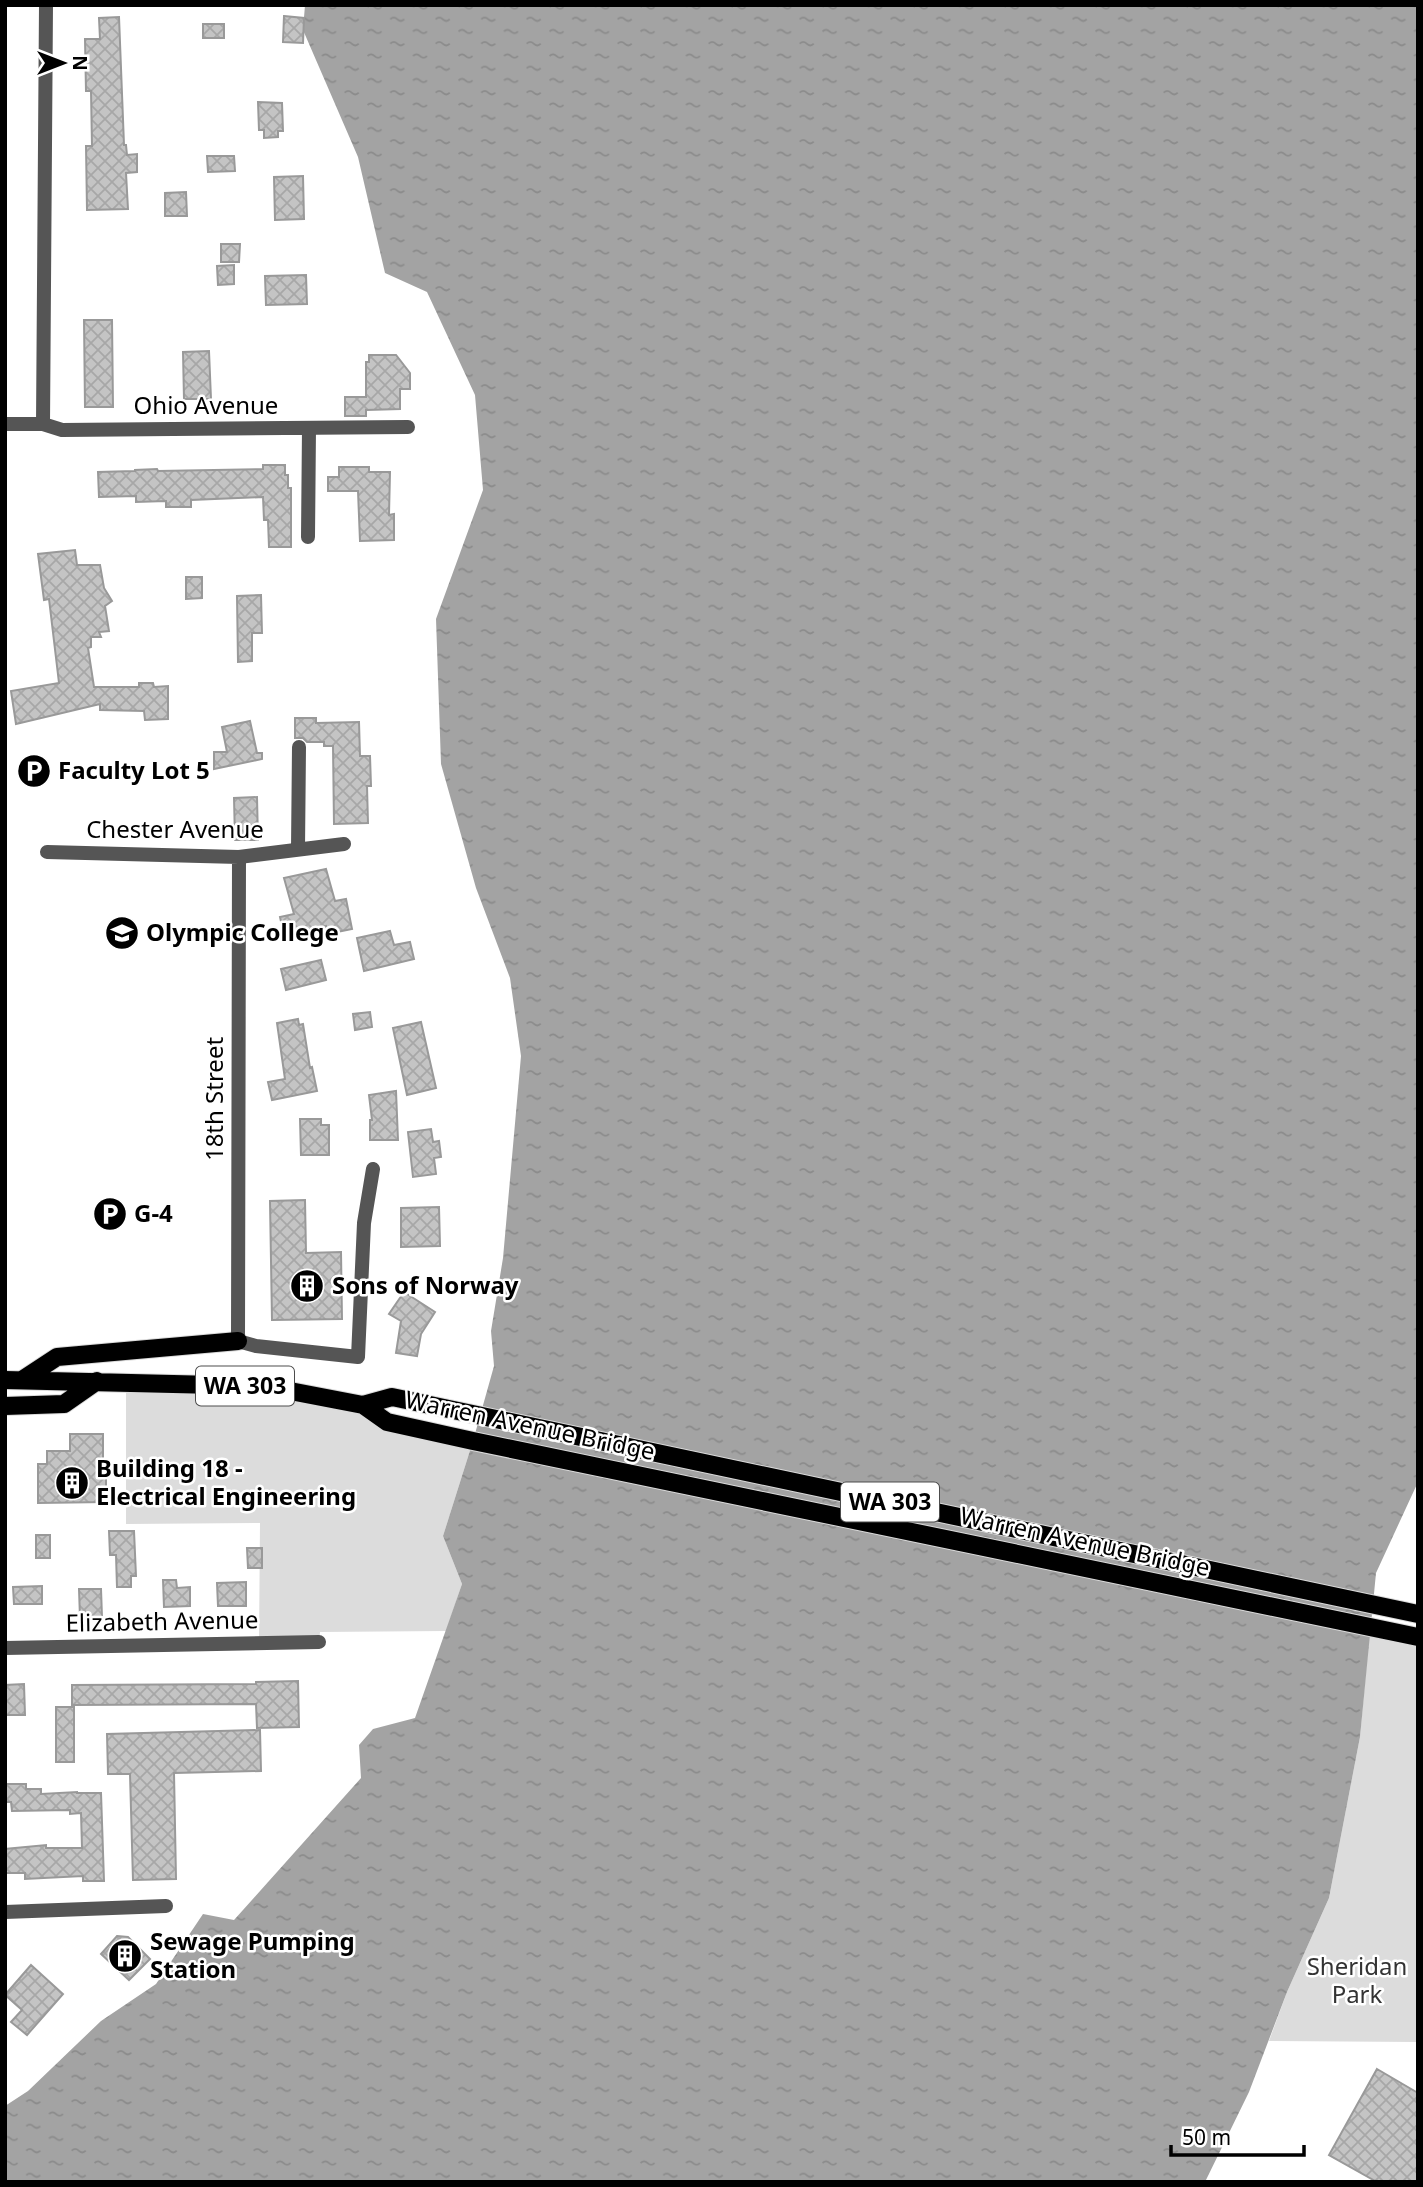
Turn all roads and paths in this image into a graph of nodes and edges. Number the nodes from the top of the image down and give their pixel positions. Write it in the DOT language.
graph roads {
  1 [pos="46,5"];
  2 [pos="5,424"];
  3 [pos="43,424"];
  4 [pos="408,427"];
  5 [pos="309,428"];
  6 [pos="308,537"];
  7 [pos="299,747"];
  8 [pos="344,844"];
  9 [pos="298,849"];
  10 [pos="47,852"];
  11 [pos="239,857"];
  12 [pos="373,1169"];
  13 [pos="238,1341"];
  14 [pos="14,1380"];
  15 [pos="97,1381"];
  16 [pos="363,1405"];
  17 [pos="5,1406"];
  18 [pos="1418,1614"];
  19 [pos="1418,1637"];
  20 [pos="319,1642"];
  21 [pos="5,1648"];
  22 [pos="166,1906"];
  23 [pos="5,1912"];
  1 -- 3 [label="street"];
  2 -- 3 [label="street, Ohio Avenue"];
  3 -- 5 [label="street, Ohio Avenue"];
  4 -- 5 [label="street, Ohio Avenue"];
  5 -- 6 [label="street"];
  7 -- 9 [label="street"];
  8 -- 9 [label="street, Chester Avenue"];
  9 -- 11 [label="street, Chester Avenue"];
  10 -- 11 [label="street, Chester Avenue"];
  11 -- 13 [label="street, 18th Street"];
  12 -- 13 [label="street"];
  13 -- 14 [label="main road"];
  14 -- 15 [label="main road, WA 303"];
  15 -- 16 [label="main road, WA 303"];
  15 -- 17 [label="main road"];
  16 -- 18 [label="main road, Warren Avenue Bridge / WA 303"];
  16 -- 19 [label="main road, Warren Avenue Bridge / WA 303"];
  20 -- 21 [label="street, Elizabeth Avenue"];
  22 -- 23 [label="street"];
}
